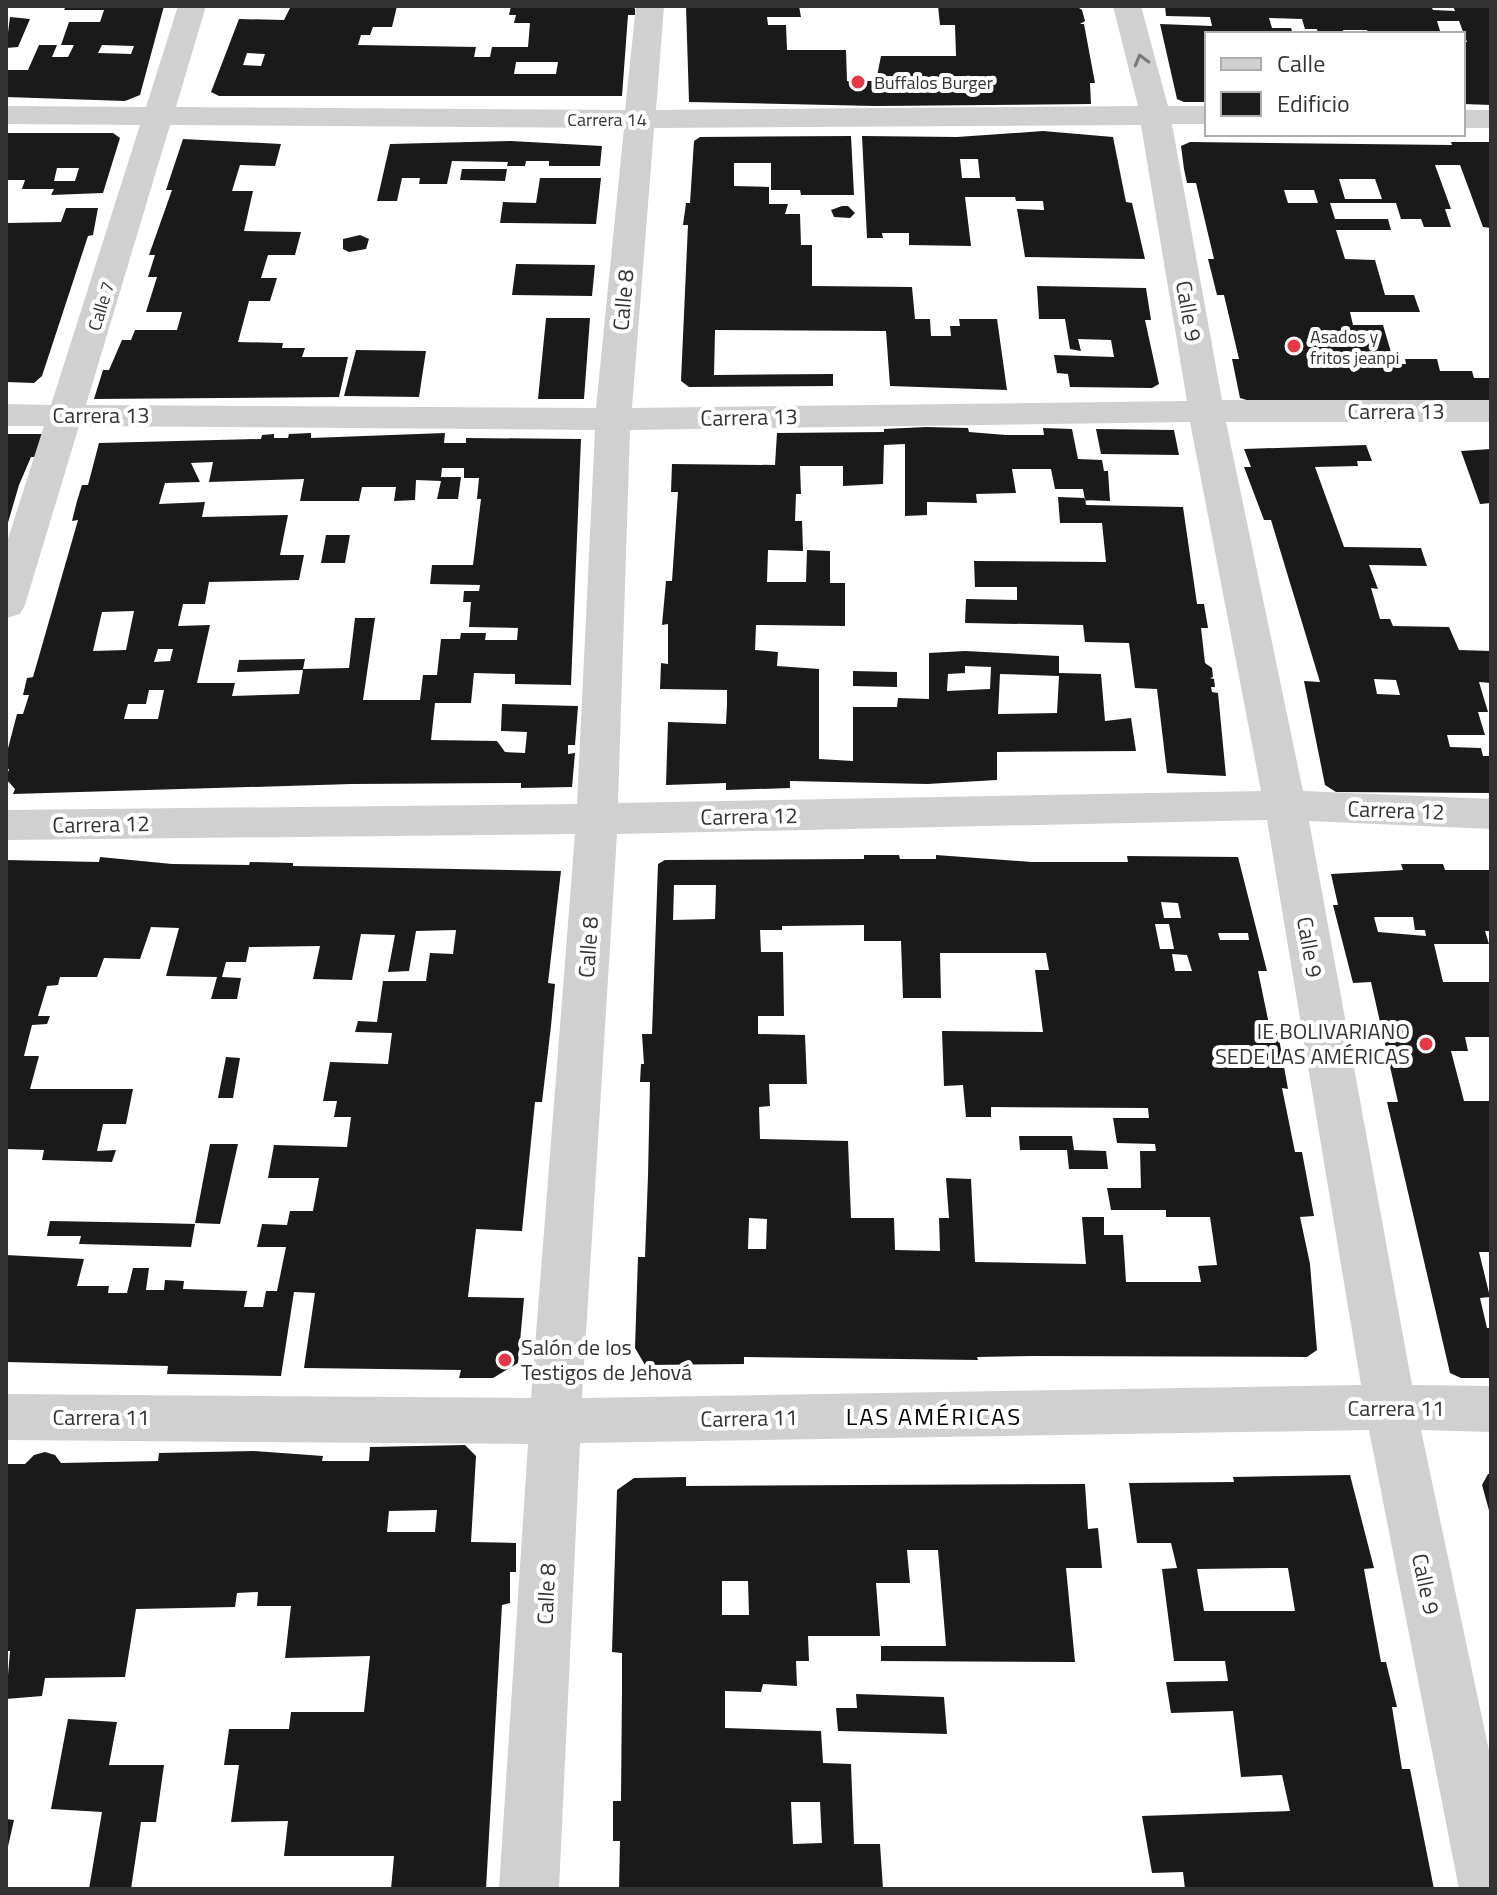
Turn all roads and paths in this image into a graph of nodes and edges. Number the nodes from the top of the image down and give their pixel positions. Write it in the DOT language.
graph roads {
  1 [pos="192,6"];
  2 [pos="650,6"];
  3 [pos="1127,6"];
  4 [pos="1155,114"];
  5 [pos="6,115"];
  6 [pos="160,115"];
  7 [pos="1205,115"];
  8 [pos="638,119"];
  9 [pos="1465,119"];
  10 [pos="1491,119"];
  11 [pos="1206,411"];
  12 [pos="1491,411"];
  13 [pos="6,415"];
  14 [pos="67,415"];
  15 [pos="613,419"];
  16 [pos="6,605"];
  17 [pos="1285,805"];
  18 [pos="1491,814"];
  19 [pos="597,819"];
  20 [pos="6,825"];
  21 [pos="1390,1407"];
  22 [pos="1491,1409"];
  23 [pos="6,1417"];
  24 [pos="555,1421"];
  25 [pos="529,1889"];
  26 [pos="1489,1889"];
  1 -- 6 [label="street, Calle 7"];
  2 -- 8 [label="street, Calle 8"];
  4 -- 3 [label="street, Calle 9, one-way"];
  4 -- 7 [label="street, Carrera 14"];
  4 -- 8 [label="street, Carrera 14"];
  4 -- 11 [label="street, Calle 9"];
  5 -- 6 [label="street, Carrera 14"];
  6 -- 8 [label="street, Carrera 14"];
  6 -- 14 [label="street, Calle 7"];
  8 -- 15 [label="street, Calle 8"];
  9 -- 10 [label="street"];
  11 -- 12 [label="street, Carrera 13"];
  11 -- 15 [label="street, Carrera 13"];
  11 -- 17 [label="street, Calle 9"];
  13 -- 14 [label="street, Carrera 13"];
  14 -- 15 [label="street, Carrera 13"];
  14 -- 16 [label="street, Calle 7"];
  15 -- 19 [label="street, Calle 8"];
  17 -- 18 [label="street, Carrera 12"];
  17 -- 19 [label="street, Carrera 12"];
  17 -- 21 [label="street, Calle 9"];
  19 -- 20 [label="street, Carrera 12"];
  19 -- 24 [label="street, Calle 8"];
  21 -- 22 [label="street, Carrera 11"];
  21 -- 24 [label="street, Carrera 11"];
  21 -- 26 [label="street, Calle 9"];
  23 -- 24 [label="street, Carrera 11"];
  24 -- 25 [label="street, Calle 8"];
}
